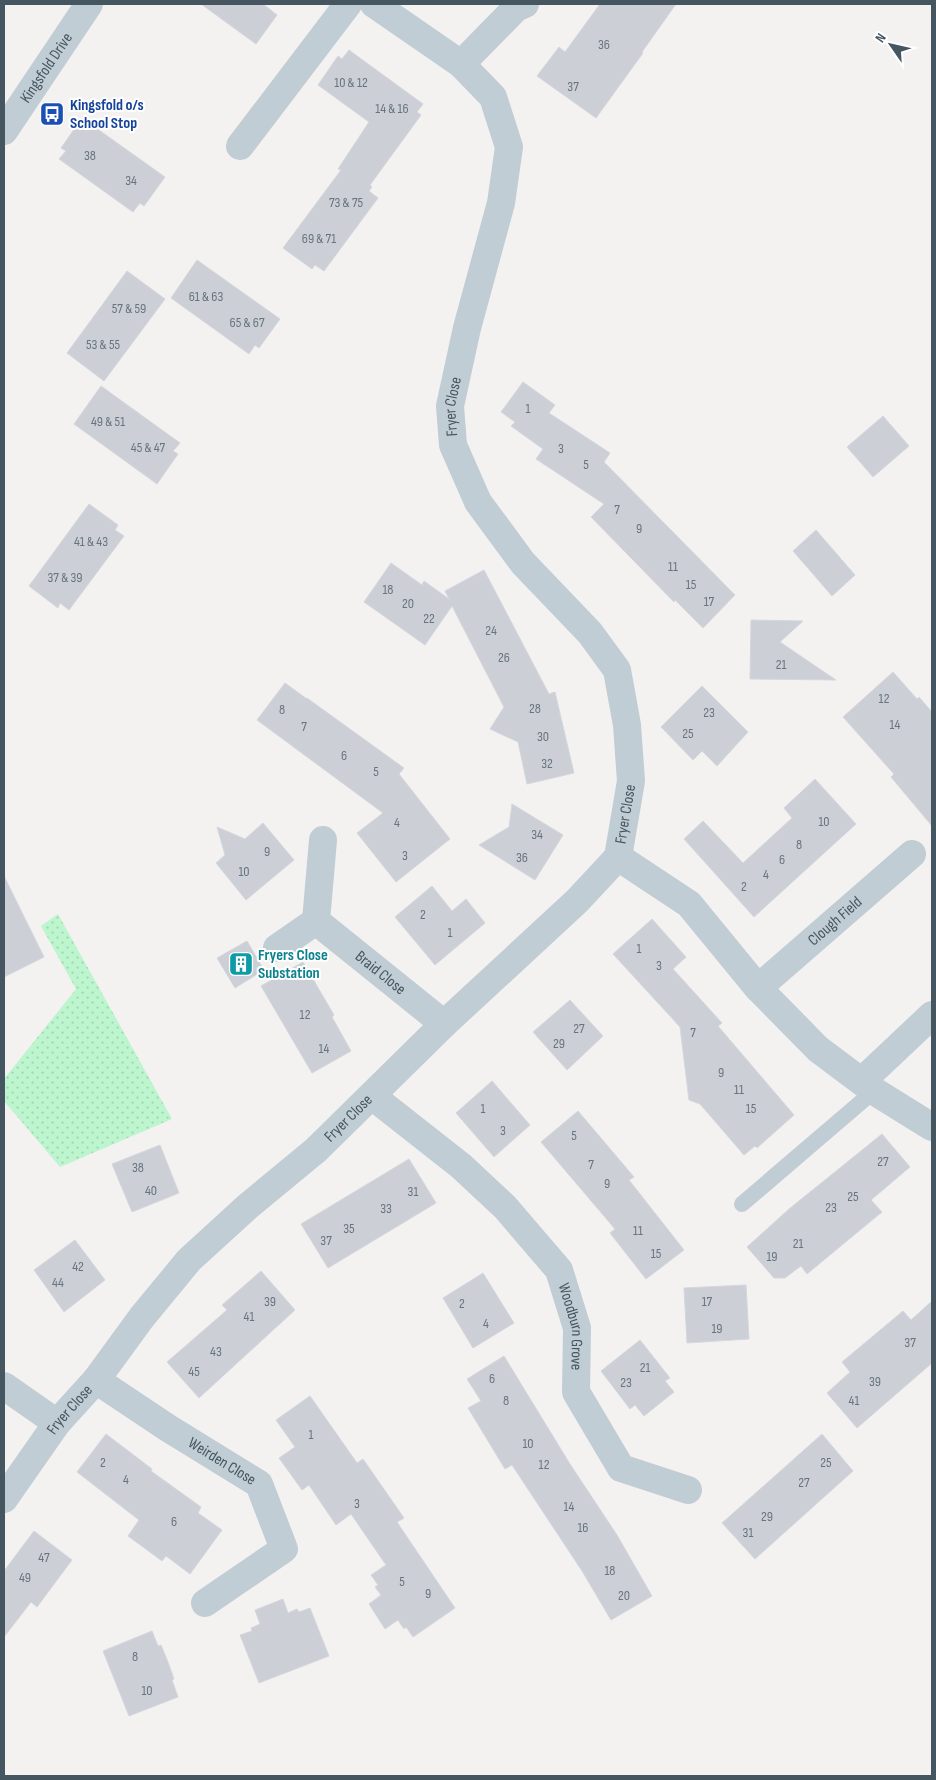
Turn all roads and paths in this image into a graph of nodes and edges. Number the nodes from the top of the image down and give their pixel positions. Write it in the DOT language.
graph roads {
  1 [pos="89,4"];
  2 [pos="348,4"];
  3 [pos="374,4"];
  4 [pos="524,4"];
  5 [pos="461,64"];
  6 [pos="4,131"];
  7 [pos="240,146"];
  8 [pos="323,840"];
  9 [pos="912,854"];
  10 [pos="618,858"];
  11 [pos="316,922"];
  12 [pos="276,948"];
  13 [pos="758,988"];
  14 [pos="932,1015"];
  15 [pos="444,1024"];
  16 [pos="868,1086"];
  17 [pos="372,1096"];
  18 [pos="932,1127"];
  19 [pos="742,1204"];
  20 [pos="96,1380"];
  21 [pos="4,1386"];
  22 [pos="57,1423"];
  23 [pos="688,1490"];
  24 [pos="4,1499"];
  25 [pos="205,1604"];
  1 -- 6 [label="street, Kingsfold Drive"];
  2 -- 7 [label="street"];
  3 -- 5 [label="street, Fryer Close"];
  4 -- 5 [label="street"];
  5 -- 10 [label="street, Fryer Close"];
  8 -- 11 [label="street"];
  9 -- 13 [label="street, Clough Field"];
  10 -- 13 [label="street"];
  10 -- 15 [label="street, Fryer Close"];
  11 -- 12 [label="street"];
  11 -- 15 [label="street, Braid Close"];
  13 -- 16 [label="street"];
  14 -- 16 [label="street"];
  15 -- 17 [label="street, Fryer Close"];
  16 -- 18 [label="street"];
  16 -- 19 [label="lane"];
  17 -- 20 [label="street, Fryer Close"];
  17 -- 23 [label="street, Woodburn Grove"];
  20 -- 22 [label="street, Fryer Close"];
  20 -- 25 [label="street, Weirden Close"];
  21 -- 22 [label="street"];
  22 -- 24 [label="street, Fryer Close"];
}
